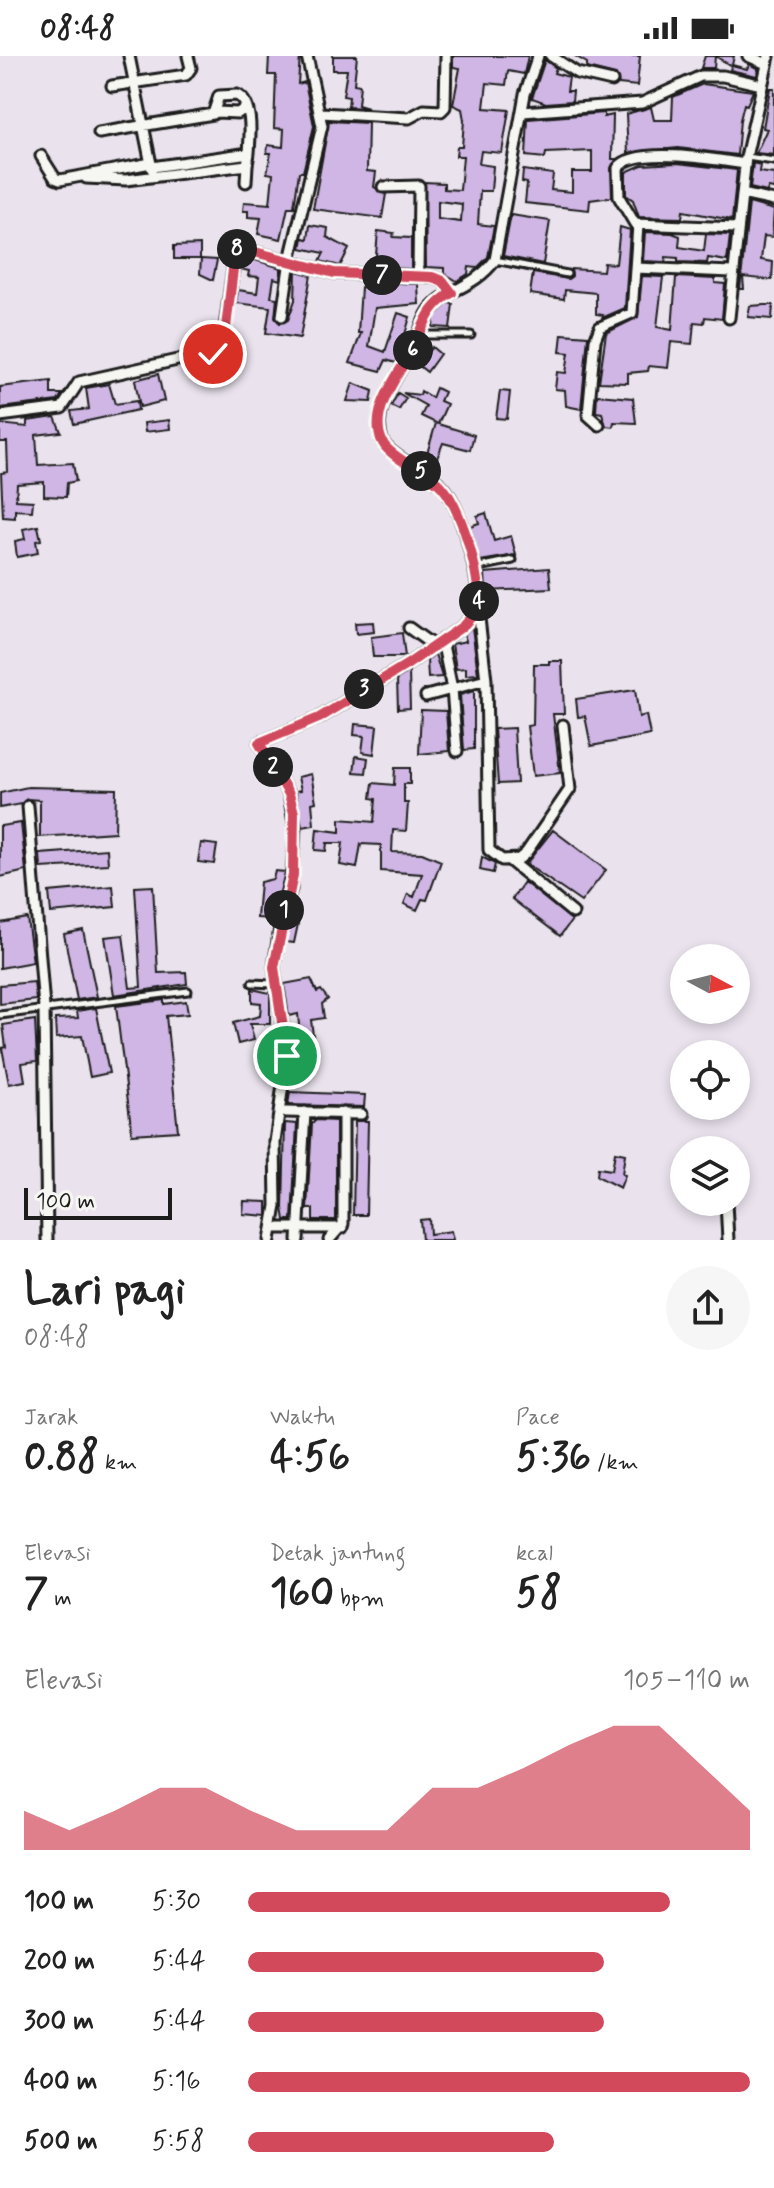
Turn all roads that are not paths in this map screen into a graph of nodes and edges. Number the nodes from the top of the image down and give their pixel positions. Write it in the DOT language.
graph roads {
  1 [pos="129,56"];
  2 [pos="188,56"];
  3 [pos="307,56"];
  4 [pos="446,56"];
  5 [pos="538,56"];
  6 [pos="551,56"];
  7 [pos="748,56"];
  8 [pos="768,60"];
  9 [pos="612,81"];
  10 [pos="767,81"];
  11 [pos="134,82"];
  12 [pos="112,86"];
  13 [pos="245,108"];
  14 [pos="216,112"];
  15 [pos="523,112"];
  16 [pos="321,113"];
  17 [pos="143,125"];
  18 [pos="99,133"];
  19 [pos="249,153"];
  20 [pos="41,156"];
  21 [pos="746,160"];
  22 [pos="774,161"];
  23 [pos="247,165"];
  24 [pos="152,169"];
  25 [pos="246,182"];
  26 [pos="383,187"];
  27 [pos="742,194"];
  28 [pos="774,201"];
  29 [pos="638,225"];
  30 [pos="737,228"];
  31 [pos="290,260"];
  32 [pos="495,260"];
  33 [pos="635,268"];
  34 [pos="732,272"];
  35 [pos="567,274"];
  36 [pos="418,276"];
  37 [pos="452,293"];
  38 [pos="282,316"];
  39 [pos="729,318"];
  40 [pos="419,334"];
  41 [pos="471,335"];
  42 [pos="0,416"];
  43 [pos="599,425"];
  44 [pos="513,560"];
  45 [pos="473,568"];
  46 [pos="478,609"];
  47 [pos="409,628"];
  48 [pos="438,643"];
  49 [pos="486,680"];
  50 [pos="452,689"];
  51 [pos="426,696"];
  52 [pos="563,725"];
  53 [pos="457,751"];
  54 [pos="28,806"];
  55 [pos="510,861"];
  56 [pos="573,913"];
  57 [pos="252,983"];
  58 [pos="274,984"];
  59 [pos="188,991"];
  60 [pos="44,1008"];
  61 [pos="0,1015"];
  62 [pos="286,1112"];
  63 [pos="305,1112"];
  64 [pos="343,1113"];
  65 [pos="361,1114"];
  66 [pos="727,1216"];
  67 [pos="273,1228"];
  68 [pos="301,1228"];
  69 [pos="342,1228"];
  70 [pos="47,1240"];
  71 [pos="270,1240"];
  72 [pos="298,1240"];
  73 [pos="329,1240"];
  74 [pos="728,1240"];
  1 -- 11 [label="street"];
  2 -- 11 [label="street"];
  3 -- 16 [label="street"];
  4 -- 16 [label="street"];
  5 -- 15 [label="street"];
  6 -- 9 [label="street"];
  7 -- 8 [label="street"];
  8 -- 10 [label="street"];
  10 -- 15 [label="street"];
  10 -- 21 [label="street"];
  11 -- 12 [label="street"];
  11 -- 17 [label="street"];
  13 -- 14 [label="street"];
  13 -- 14 [label="street"];
  13 -- 19 [label="street"];
  14 -- 17 [label="street"];
  15 -- 32 [label="street"];
  16 -- 31 [label="street"];
  17 -- 18 [label="street"];
  17 -- 24 [label="street"];
  19 -- 23 [label="street"];
  19 -- 24 [label="street"];
  20 -- 24 [label="street"];
  21 -- 22 [label="lane"];
  21 -- 27 [label="street"];
  21 -- 29 [label="street"];
  23 -- 24 [label="street"];
  23 -- 25 [label="street"];
  26 -- 36 [label="street"];
  27 -- 28 [label="street"];
  27 -- 30 [label="street"];
  29 -- 30 [label="street"];
  29 -- 33 [label="street"];
  30 -- 34 [label="street"];
  31 -- 36 [label="street"];
  31 -- 38 [label="street"];
  31 -- 42 [label="street"];
  32 -- 35 [label="lane"];
  32 -- 37 [label="street"];
  33 -- 34 [label="street"];
  33 -- 43 [label="street"];
  34 -- 39 [label="street"];
  36 -- 37 [label="street"];
  37 -- 40 [label="street"];
  40 -- 41 [label="lane"];
  40 -- 45 [label="street"];
  44 -- 45 [label="lane"];
  45 -- 46 [label="street"];
  46 -- 48 [label="street"];
  46 -- 49 [label="street"];
  47 -- 48 [label="street"];
  48 -- 50 [label="street"];
  48 -- 58 [label="street"];
  49 -- 50 [label="street"];
  49 -- 55 [label="street"];
  50 -- 51 [label="street"];
  50 -- 53 [label="street"];
  52 -- 55 [label="street"];
  54 -- 60 [label="street"];
  55 -- 56 [label="street"];
  57 -- 58 [label="lane"];
  58 -- 67 [label="street"];
  59 -- 60 [label="lane"];
  60 -- 61 [label="lane"];
  60 -- 70 [label="street"];
  62 -- 63 [label="street"];
  63 -- 64 [label="street"];
  63 -- 68 [label="street"];
  64 -- 65 [label="street"];
  64 -- 69 [label="street"];
  66 -- 74 [label="street"];
  67 -- 68 [label="street"];
  67 -- 71 [label="street"];
  68 -- 69 [label="street"];
  68 -- 72 [label="street"];
  69 -- 73 [label="street"];
}
